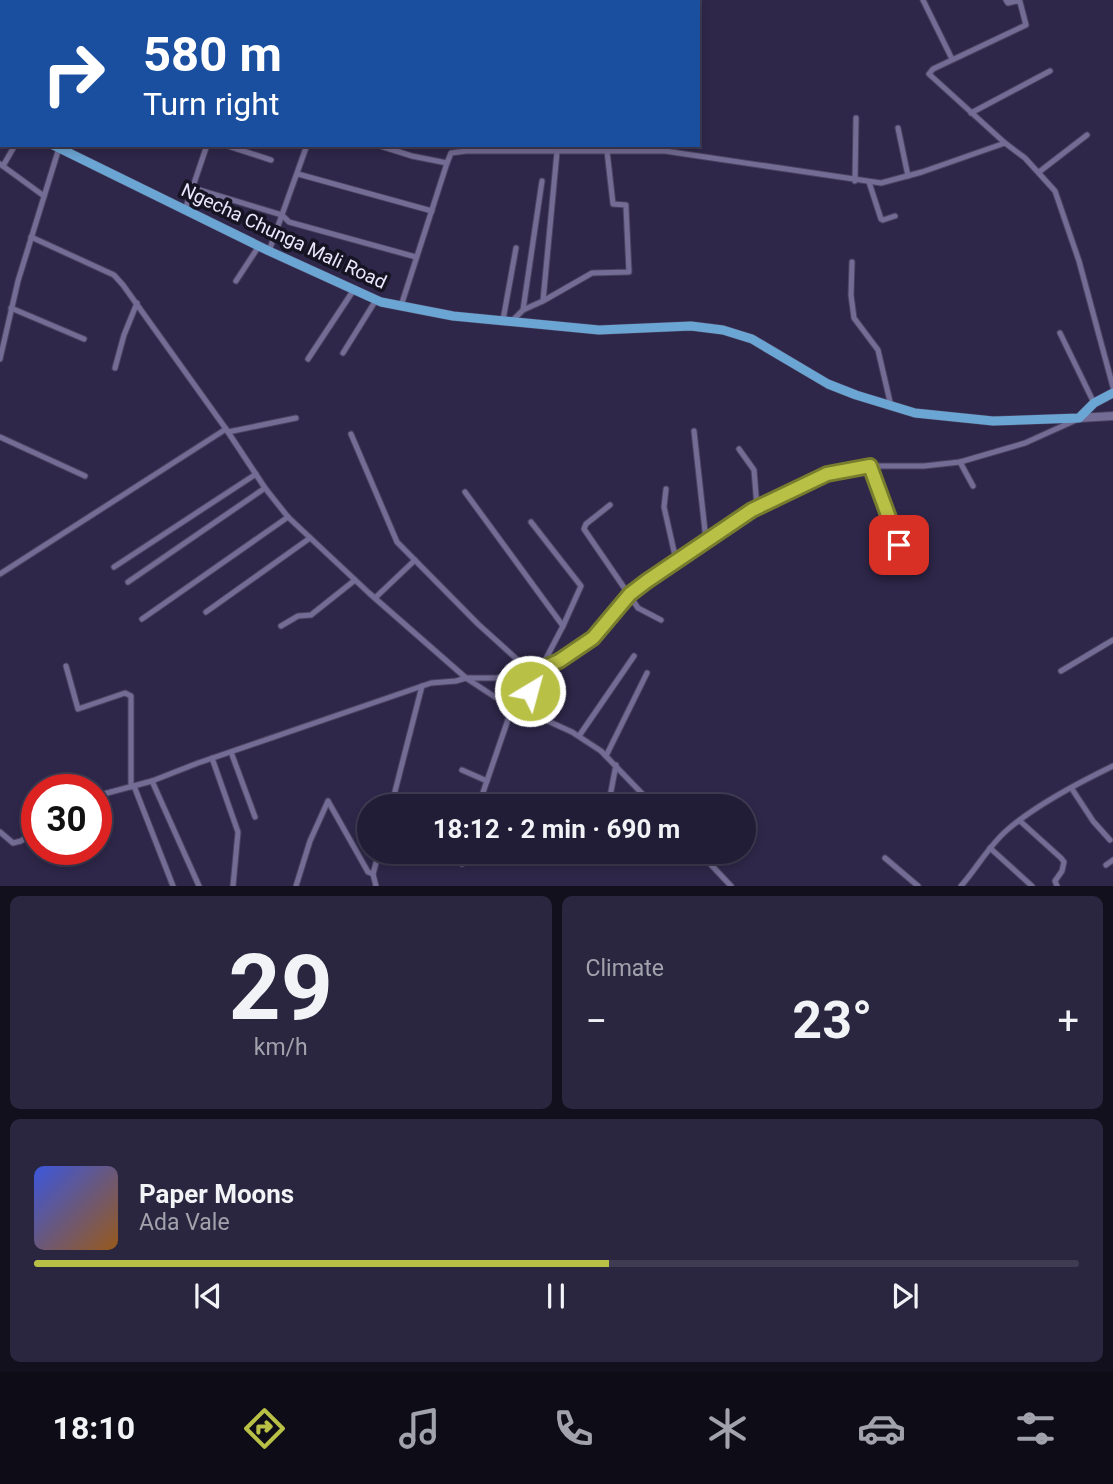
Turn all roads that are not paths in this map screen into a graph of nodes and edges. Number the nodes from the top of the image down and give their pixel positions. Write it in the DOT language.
graph roads {
  1 [pos="923,0"];
  2 [pos="1006,0"];
  3 [pos="952,59"];
  4 [pos="1050,71"];
  5 [pos="971,113"];
  6 [pos="856,118"];
  7 [pos="898,128"];
  8 [pos="1087,135"];
  9 [pos="1005,143"];
  10 [pos="14,147"];
  11 [pos="62,147"];
  12 [pos="206,147"];
  13 [pos="231,147"];
  14 [pos="306,147"];
  15 [pos="383,147"];
  16 [pos="452,147"];
  17 [pos="533,149"];
  18 [pos="572,149"];
  19 [pos="557,152"];
  20 [pos="607,152"];
  21 [pos="450,153"];
  22 [pos="271,160"];
  23 [pos="447,163"];
  24 [pos="1,165"];
  25 [pos="1039,172"];
  26 [pos="298,174"];
  27 [pos="908,176"];
  28 [pos="541,181"];
  29 [pos="855,181"];
  30 [pos="869,182"];
  31 [pos="192,188"];
  32 [pos="44,197"];
  33 [pos="184,210"];
  34 [pos="432,211"];
  35 [pos="282,215"];
  36 [pos="895,216"];
  37 [pos="31,237"];
  38 [pos="259,246"];
  39 [pos="516,248"];
  40 [pos="269,251"];
  41 [pos="416,257"];
  42 [pos="852,262"];
  43 [pos="236,281"];
  44 [pos="353,291"];
  45 [pos="376,300"];
  46 [pos="543,301"];
  47 [pos="137,303"];
  48 [pos="401,306"];
  49 [pos="11,308"];
  50 [pos="523,310"];
  51 [pos="507,320"];
  52 [pos="1060,333"];
  53 [pos="84,340"];
  54 [pos="344,353"];
  55 [pos="0,359"];
  56 [pos="308,359"];
  57 [pos="115,368"];
  58 [pos="1113,387"];
  59 [pos="1113,393"];
  60 [pos="1094,402"];
  61 [pos="891,406"];
  62 [pos="1113,416"];
  63 [pos="296,418"];
  64 [pos="1079,418"];
  65 [pos="227,431"];
  66 [pos="694,431"];
  67 [pos="351,434"];
  68 [pos="0,436"];
  69 [pos="739,449"];
  70 [pos="960,462"];
  71 [pos="870,466"];
  72 [pos="256,474"];
  73 [pos="85,476"];
  74 [pos="972,486"];
  75 [pos="265,488"];
  76 [pos="666,489"];
  77 [pos="465,492"];
  78 [pos="610,505"];
  79 [pos="757,507"];
  80 [pos="288,517"];
  81 [pos="531,522"];
  82 [pos="310,538"];
  83 [pos="706,540"];
  84 [pos="899,545"];
  85 [pos="676,559"];
  86 [pos="415,560"];
  87 [pos="114,567"];
  88 [pos="0,574"];
  89 [pos="355,580"];
  90 [pos="128,582"];
  91 [pos="630,594"];
  92 [pos="375,598"];
  93 [pos="206,612"];
  94 [pos="142,620"];
  95 [pos="660,620"];
  96 [pos="281,626"];
  97 [pos="563,626"];
  98 [pos="1113,640"];
  99 [pos="634,656"];
  100 [pos="66,666"];
  101 [pos="536,671"];
  102 [pos="1061,671"];
  103 [pos="647,673"];
  104 [pos="466,678"];
  105 [pos="422,686"];
  106 [pos="513,705"];
  107 [pos="524,710"];
  108 [pos="579,736"];
  109 [pos="231,752"];
  110 [pos="606,756"];
  111 [pos="212,758"];
  112 [pos="616,765"];
  113 [pos="1113,766"];
  114 [pos="462,770"];
  115 [pos="152,781"];
  116 [pos="487,781"];
  117 [pos="133,786"];
  118 [pos="1072,789"];
  119 [pos="112,792"];
  120 [pos="394,794"];
  121 [pos="482,794"];
  122 [pos="610,794"];
  123 [pos="643,794"];
  124 [pos="255,817"];
  125 [pos="1020,821"];
  126 [pos="0,832"];
  127 [pos="1110,840"];
  128 [pos="21,841"];
  129 [pos="990,848"];
  130 [pos="885,858"];
  131 [pos="1113,860"];
  132 [pos="376,864"];
  133 [pos="710,864"];
  134 [pos="1106,865"];
  135 [pos="373,874"];
  136 [pos="173,886"];
  137 [pos="200,886"];
  138 [pos="233,886"];
  139 [pos="296,886"];
  140 [pos="376,886"];
  141 [pos="731,886"];
  142 [pos="918,886"];
  143 [pos="961,886"];
  144 [pos="1032,886"];
  145 [pos="1057,886"];
  1 -- 3 [label="street"];
  2 -- 3 [label="street"];
  3 -- 5 [label="street"];
  4 -- 5 [label="street"];
  5 -- 9 [label="street"];
  6 -- 29 [label="street"];
  7 -- 27 [label="street"];
  8 -- 25 [label="street"];
  9 -- 25 [label="street"];
  9 -- 27 [label="street"];
  10 -- 24 [label="street"];
  11 -- 32 [label="street"];
  11 -- 33 [label="main road, Ngecha Chunga Mali Road"];
  12 -- 31 [label="street"];
  13 -- 22 [label="street"];
  14 -- 26 [label="street"];
  15 -- 23 [label="street"];
  16 -- 21 [label="street"];
  17 -- 19 [label="street"];
  17 -- 21 [label="street"];
  18 -- 19 [label="street"];
  18 -- 20 [label="street"];
  19 -- 46 [label="street"];
  20 -- 29 [label="street"];
  20 -- 46 [label="street"];
  21 -- 23 [label="street"];
  23 -- 34 [label="street"];
  24 -- 32 [label="street"];
  25 -- 58 [label="street"];
  26 -- 34 [label="street"];
  26 -- 35 [label="street"];
  27 -- 30 [label="street"];
  28 -- 50 [label="street"];
  29 -- 30 [label="street"];
  30 -- 36 [label="street"];
  31 -- 33 [label="street"];
  31 -- 35 [label="street"];
  32 -- 37 [label="street"];
  33 -- 38 [label="main road, Ngecha Chunga Mali Road"];
  34 -- 41 [label="street"];
  35 -- 40 [label="street"];
  35 -- 41 [label="street"];
  37 -- 47 [label="street"];
  37 -- 49 [label="street"];
  38 -- 40 [label="main road, Ngecha Chunga Mali Road"];
  38 -- 43 [label="street"];
  39 -- 51 [label="street"];
  40 -- 44 [label="main road, Ngecha Chunga Mali Road"];
  41 -- 48 [label="street"];
  42 -- 61 [label="street"];
  44 -- 45 [label="main road, Ngecha Chunga Mali Road"];
  44 -- 56 [label="street"];
  45 -- 48 [label="main road, Ngecha Chunga Mali Road"];
  45 -- 54 [label="street"];
  46 -- 50 [label="street"];
  47 -- 57 [label="street"];
  47 -- 65 [label="street"];
  48 -- 51 [label="main road, Ngecha Chunga Mali Road"];
  49 -- 53 [label="street"];
  49 -- 55 [label="street"];
  50 -- 51 [label="street"];
  51 -- 61 [label="main road, Ngecha Chunga Mali Road"];
  52 -- 60 [label="street"];
  59 -- 60 [label="main road"];
  60 -- 64 [label="main road"];
  61 -- 64 [label="main road, Ngecha Chunga Mali Road"];
  62 -- 64 [label="street"];
  63 -- 65 [label="street"];
  64 -- 70 [label="street"];
  65 -- 72 [label="street"];
  65 -- 88 [label="street"];
  66 -- 83 [label="street"];
  67 -- 86 [label="street"];
  68 -- 73 [label="street"];
  69 -- 79 [label="street"];
  70 -- 71 [label="street"];
  70 -- 74 [label="street"];
  71 -- 79 [label="street"];
  71 -- 84 [label="street"];
  72 -- 75 [label="street"];
  72 -- 87 [label="street"];
  75 -- 80 [label="street"];
  75 -- 90 [label="street"];
  76 -- 85 [label="street"];
  77 -- 97 [label="street"];
  78 -- 91 [label="street"];
  79 -- 83 [label="street"];
  80 -- 82 [label="street"];
  80 -- 94 [label="street"];
  81 -- 97 [label="street"];
  82 -- 89 [label="street"];
  82 -- 93 [label="street"];
  83 -- 85 [label="street"];
  85 -- 91 [label="street"];
  86 -- 92 [label="street"];
  86 -- 101 [label="street"];
  89 -- 92 [label="street"];
  89 -- 96 [label="street"];
  91 -- 95 [label="street"];
  91 -- 101 [label="street"];
  92 -- 104 [label="street"];
  97 -- 101 [label="street"];
  98 -- 102 [label="street"];
  99 -- 108 [label="street"];
  100 -- 117 [label="street"];
  101 -- 104 [label="street"];
  101 -- 107 [label="street"];
  103 -- 110 [label="street"];
  104 -- 105 [label="street"];
  104 -- 106 [label="street"];
  105 -- 109 [label="street"];
  105 -- 120 [label="street"];
  106 -- 107 [label="street"];
  106 -- 116 [label="street"];
  107 -- 108 [label="street"];
  108 -- 110 [label="street"];
  109 -- 111 [label="street"];
  109 -- 124 [label="street"];
  110 -- 112 [label="street"];
  111 -- 115 [label="street"];
  111 -- 138 [label="street"];
  112 -- 122 [label="street"];
  112 -- 123 [label="street"];
  113 -- 118 [label="street"];
  114 -- 116 [label="street"];
  115 -- 117 [label="street"];
  115 -- 137 [label="street"];
  116 -- 121 [label="street"];
  117 -- 119 [label="street"];
  117 -- 136 [label="street"];
  118 -- 125 [label="street"];
  118 -- 127 [label="street"];
  125 -- 129 [label="street"];
  125 -- 145 [label="street"];
  126 -- 128 [label="street"];
  129 -- 143 [label="street"];
  129 -- 144 [label="street"];
  130 -- 142 [label="street"];
  131 -- 134 [label="street"];
  132 -- 135 [label="street"];
  133 -- 141 [label="street"];
  135 -- 139 [label="street"];
  135 -- 140 [label="street"];
}
